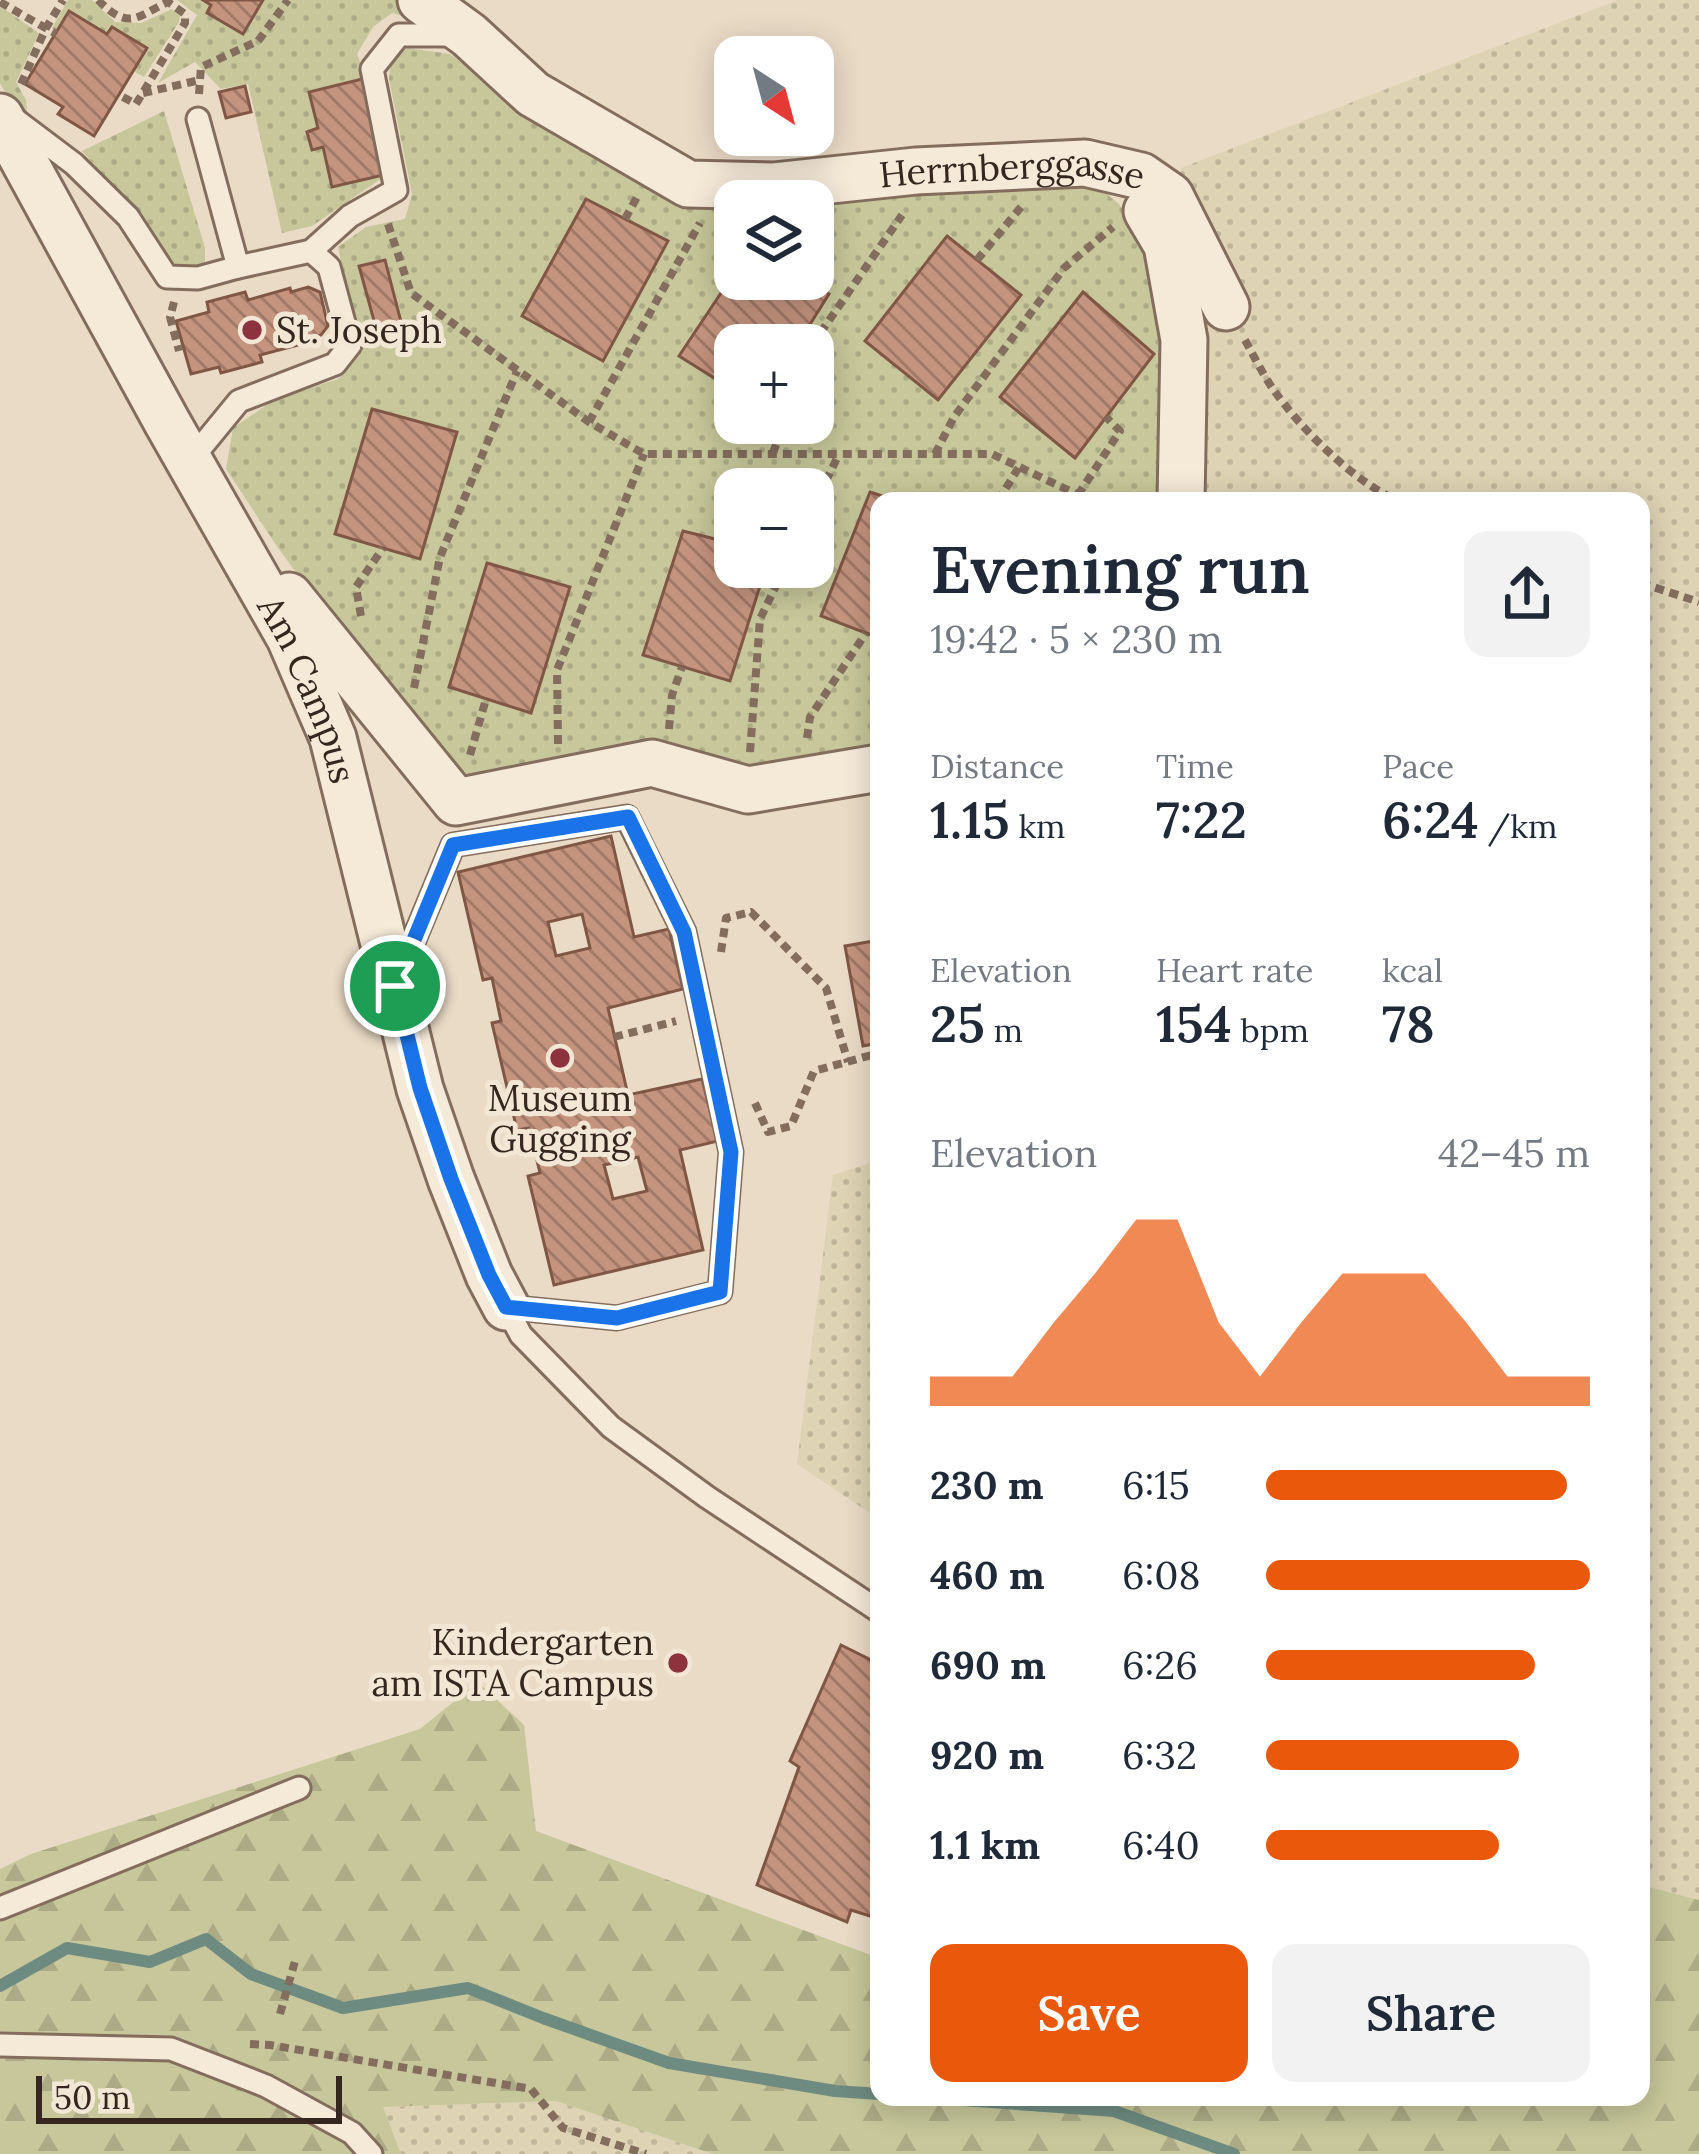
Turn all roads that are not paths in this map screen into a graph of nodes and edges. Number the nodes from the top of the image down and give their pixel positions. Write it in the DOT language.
graph roads {
  1 [pos="421,0"];
  2 [pos="469,35"];
  3 [pos="198,119"];
  4 [pos="12,120"];
  5 [pos="1085,163"];
  6 [pos="311,251"];
  7 [pos="238,267"];
  8 [pos="1226,307"];
  9 [pos="199,479"];
  10 [pos="1181,492"];
  11 [pos="870,770"];
  12 [pos="395,986"];
  13 [pos="506,1307"];
  14 [pos="870,1605"];
  15 [pos="299,1788"];
  16 [pos="0,1908"];
  17 [pos="0,2045"];
  18 [pos="348,2144"];
  19 [pos="371,2154"];
  1 -- 2 [label="street, Herrnberggasse"];
  2 -- 5 [label="street, Herrnberggasse"];
  2 -- 6 [label="lane"];
  3 -- 7 [label="lane"];
  4 -- 7 [label="lane"];
  4 -- 9 [label="street, Am Campus"];
  5 -- 8 [label="street, Herrnberggasse"];
  5 -- 10 [label="street"];
  6 -- 7 [label="lane"];
  6 -- 9 [label="lane"];
  9 -- 11 [label="street"];
  9 -- 12 [label="street, Am Campus"];
  12 -- 13 [label="street, Am Campus"];
  12 -- 13 [label="lane"];
  13 -- 14 [label="lane"];
  15 -- 16 [label="lane"];
  17 -- 18 [label="lane"];
  18 -- 19 [label="lane"];
}
